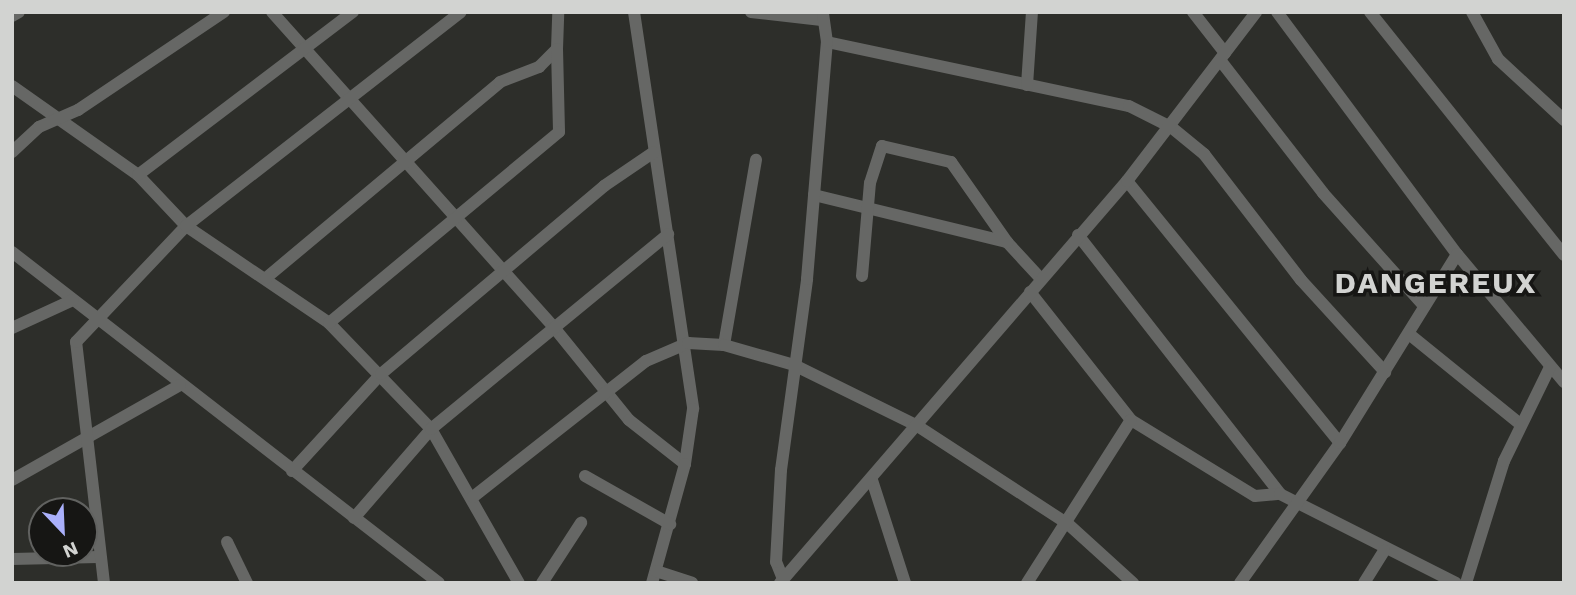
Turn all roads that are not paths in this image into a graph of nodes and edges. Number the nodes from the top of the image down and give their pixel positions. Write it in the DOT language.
graph roads {
  1 [pos="19,12"];
  2 [pos="224,12"];
  3 [pos="272,12"];
  4 [pos="353,12"];
  5 [pos="461,12"];
  6 [pos="558,12"];
  7 [pos="634,12"];
  8 [pos="751,12"];
  9 [pos="1032,12"];
  10 [pos="1193,12"];
  11 [pos="1256,12"];
  12 [pos="1277,12"];
  13 [pos="1370,12"];
  14 [pos="1472,12"];
  15 [pos="12,16"];
  16 [pos="822,16"];
  17 [pos="827,42"];
  18 [pos="305,49"];
  19 [pos="557,49"];
  20 [pos="1223,57"];
  21 [pos="1027,85"];
  22 [pos="12,86"];
  23 [pos="353,99"];
  24 [pos="57,117"];
  25 [pos="1564,120"];
  26 [pos="1171,128"];
  27 [pos="12,152"];
  28 [pos="654,152"];
  29 [pos="405,160"];
  30 [pos="756,160"];
  31 [pos="138,175"];
  32 [pos="1127,181"];
  33 [pos="814,195"];
  34 [pos="872,209"];
  35 [pos="452,217"];
  36 [pos="186,226"];
  37 [pos="668,234"];
  38 [pos="1078,235"];
  39 [pos="1007,242"];
  40 [pos="12,252"];
  41 [pos="1457,254"];
  42 [pos="1564,255"];
  43 [pos="504,274"];
  44 [pos="862,276"];
  45 [pos="266,278"];
  46 [pos="1041,279"];
  47 [pos="1030,292"];
  48 [pos="73,300"];
  49 [pos="1424,306"];
  50 [pos="93,318"];
  51 [pos="329,323"];
  52 [pos="552,325"];
  53 [pos="12,328"];
  54 [pos="1409,334"];
  55 [pos="688,343"];
  56 [pos="724,345"];
  57 [pos="794,365"];
  58 [pos="1550,367"];
  59 [pos="1384,372"];
  60 [pos="381,374"];
  61 [pos="1564,382"];
  62 [pos="180,385"];
  63 [pos="604,390"];
  64 [pos="1131,420"];
  65 [pos="1520,423"];
  66 [pos="916,425"];
  67 [pos="431,429"];
  68 [pos="88,443"];
  69 [pos="1340,443"];
  70 [pos="685,464"];
  71 [pos="292,471"];
  72 [pos="586,477"];
  73 [pos="12,480"];
  74 [pos="872,480"];
  75 [pos="1280,494"];
  76 [pos="93,497"];
  77 [pos="473,497"];
  78 [pos="1295,506"];
  79 [pos="354,518"];
  80 [pos="581,523"];
  81 [pos="670,524"];
  82 [pos="1068,524"];
  83 [pos="227,542"];
  84 [pos="1384,551"];
  85 [pos="98,558"];
  86 [pos="654,577"];
  87 [pos="781,581"];
  88 [pos="104,583"];
  89 [pos="247,583"];
  90 [pos="439,583"];
  91 [pos="519,583"];
  92 [pos="542,583"];
  93 [pos="692,583"];
  94 [pos="905,583"];
  95 [pos="1027,583"];
  96 [pos="1133,583"];
  97 [pos="1240,583"];
  98 [pos="1364,583"];
  99 [pos="1456,583"];
  100 [pos="1466,583"];
  1 -- 15 [label="street"];
  2 -- 24 [label="street"];
  3 -- 18 [label="street"];
  4 -- 18 [label="street"];
  5 -- 23 [label="street"];
  6 -- 19 [label="street"];
  7 -- 28 [label="street"];
  8 -- 16 [label="street"];
  9 -- 21 [label="street"];
  10 -- 20 [label="street"];
  11 -- 20 [label="street"];
  12 -- 41 [label="street"];
  13 -- 42 [label="street"];
  14 -- 25 [label="street"];
  16 -- 17 [label="street"];
  17 -- 21 [label="street"];
  17 -- 33 [label="street"];
  18 -- 23 [label="street"];
  18 -- 31 [label="street"];
  19 -- 29 [label="street"];
  19 -- 35 [label="street"];
  20 -- 26 [label="street"];
  20 -- 49 [label="street"];
  21 -- 26 [label="street"];
  22 -- 24 [label="street"];
  23 -- 29 [label="street"];
  23 -- 36 [label="street"];
  24 -- 27 [label="street"];
  24 -- 31 [label="street"];
  26 -- 32 [label="street"];
  26 -- 59 [label="street"];
  28 -- 37 [label="street"];
  28 -- 43 [label="street"];
  29 -- 35 [label="street"];
  29 -- 45 [label="street"];
  30 -- 56 [label="street"];
  31 -- 36 [label="street"];
  32 -- 38 [label="street"];
  32 -- 69 [label="street"];
  33 -- 34 [label="street"];
  33 -- 57 [label="street"];
  34 -- 39 [label="street"];
  34 -- 39 [label="street"];
  34 -- 44 [label="street"];
  35 -- 43 [label="street"];
  35 -- 51 [label="street"];
  36 -- 45 [label="street"];
  36 -- 50 [label="street"];
  37 -- 52 [label="street"];
  37 -- 55 [label="street"];
  38 -- 46 [label="street"];
  38 -- 75 [label="street"];
  39 -- 46 [label="street"];
  40 -- 48 [label="street"];
  41 -- 49 [label="street"];
  41 -- 58 [label="street"];
  43 -- 52 [label="street"];
  43 -- 60 [label="street"];
  45 -- 51 [label="street"];
  46 -- 47 [label="street"];
  47 -- 64 [label="street"];
  47 -- 66 [label="street"];
  48 -- 50 [label="street"];
  48 -- 53 [label="street"];
  49 -- 54 [label="street"];
  50 -- 62 [label="street"];
  50 -- 68 [label="street"];
  51 -- 60 [label="street"];
  52 -- 63 [label="street"];
  52 -- 67 [label="street"];
  54 -- 59 [label="street"];
  54 -- 65 [label="street"];
  55 -- 56 [label="street"];
  55 -- 63 [label="street"];
  55 -- 70 [label="street"];
  56 -- 57 [label="street"];
  57 -- 66 [label="street"];
  57 -- 87 [label="street"];
  58 -- 61 [label="street"];
  58 -- 65 [label="street"];
  59 -- 69 [label="street"];
  60 -- 67 [label="street"];
  60 -- 71 [label="street"];
  62 -- 68 [label="street"];
  62 -- 71 [label="street"];
  63 -- 70 [label="street"];
  63 -- 77 [label="street"];
  64 -- 75 [label="street"];
  64 -- 82 [label="street"];
  65 -- 100 [label="street"];
  66 -- 74 [label="street"];
  66 -- 82 [label="street"];
  67 -- 77 [label="street"];
  67 -- 79 [label="street"];
  68 -- 73 [label="street"];
  68 -- 76 [label="street"];
  69 -- 78 [label="street"];
  70 -- 81 [label="street"];
  71 -- 79 [label="street"];
  72 -- 81 [label="street"];
  74 -- 87 [label="street"];
  74 -- 94 [label="street"];
  75 -- 78 [label="street"];
  77 -- 91 [label="street"];
  78 -- 84 [label="street"];
  78 -- 97 [label="street"];
  79 -- 90 [label="street"];
  80 -- 92 [label="street"];
  81 -- 86 [label="street"];
  82 -- 95 [label="street"];
  82 -- 96 [label="street"];
  83 -- 89 [label="street"];
  84 -- 98 [label="street"];
  84 -- 99 [label="street"];
  85 -- 88 [label="street"];
  86 -- 93 [label="street"];
}
